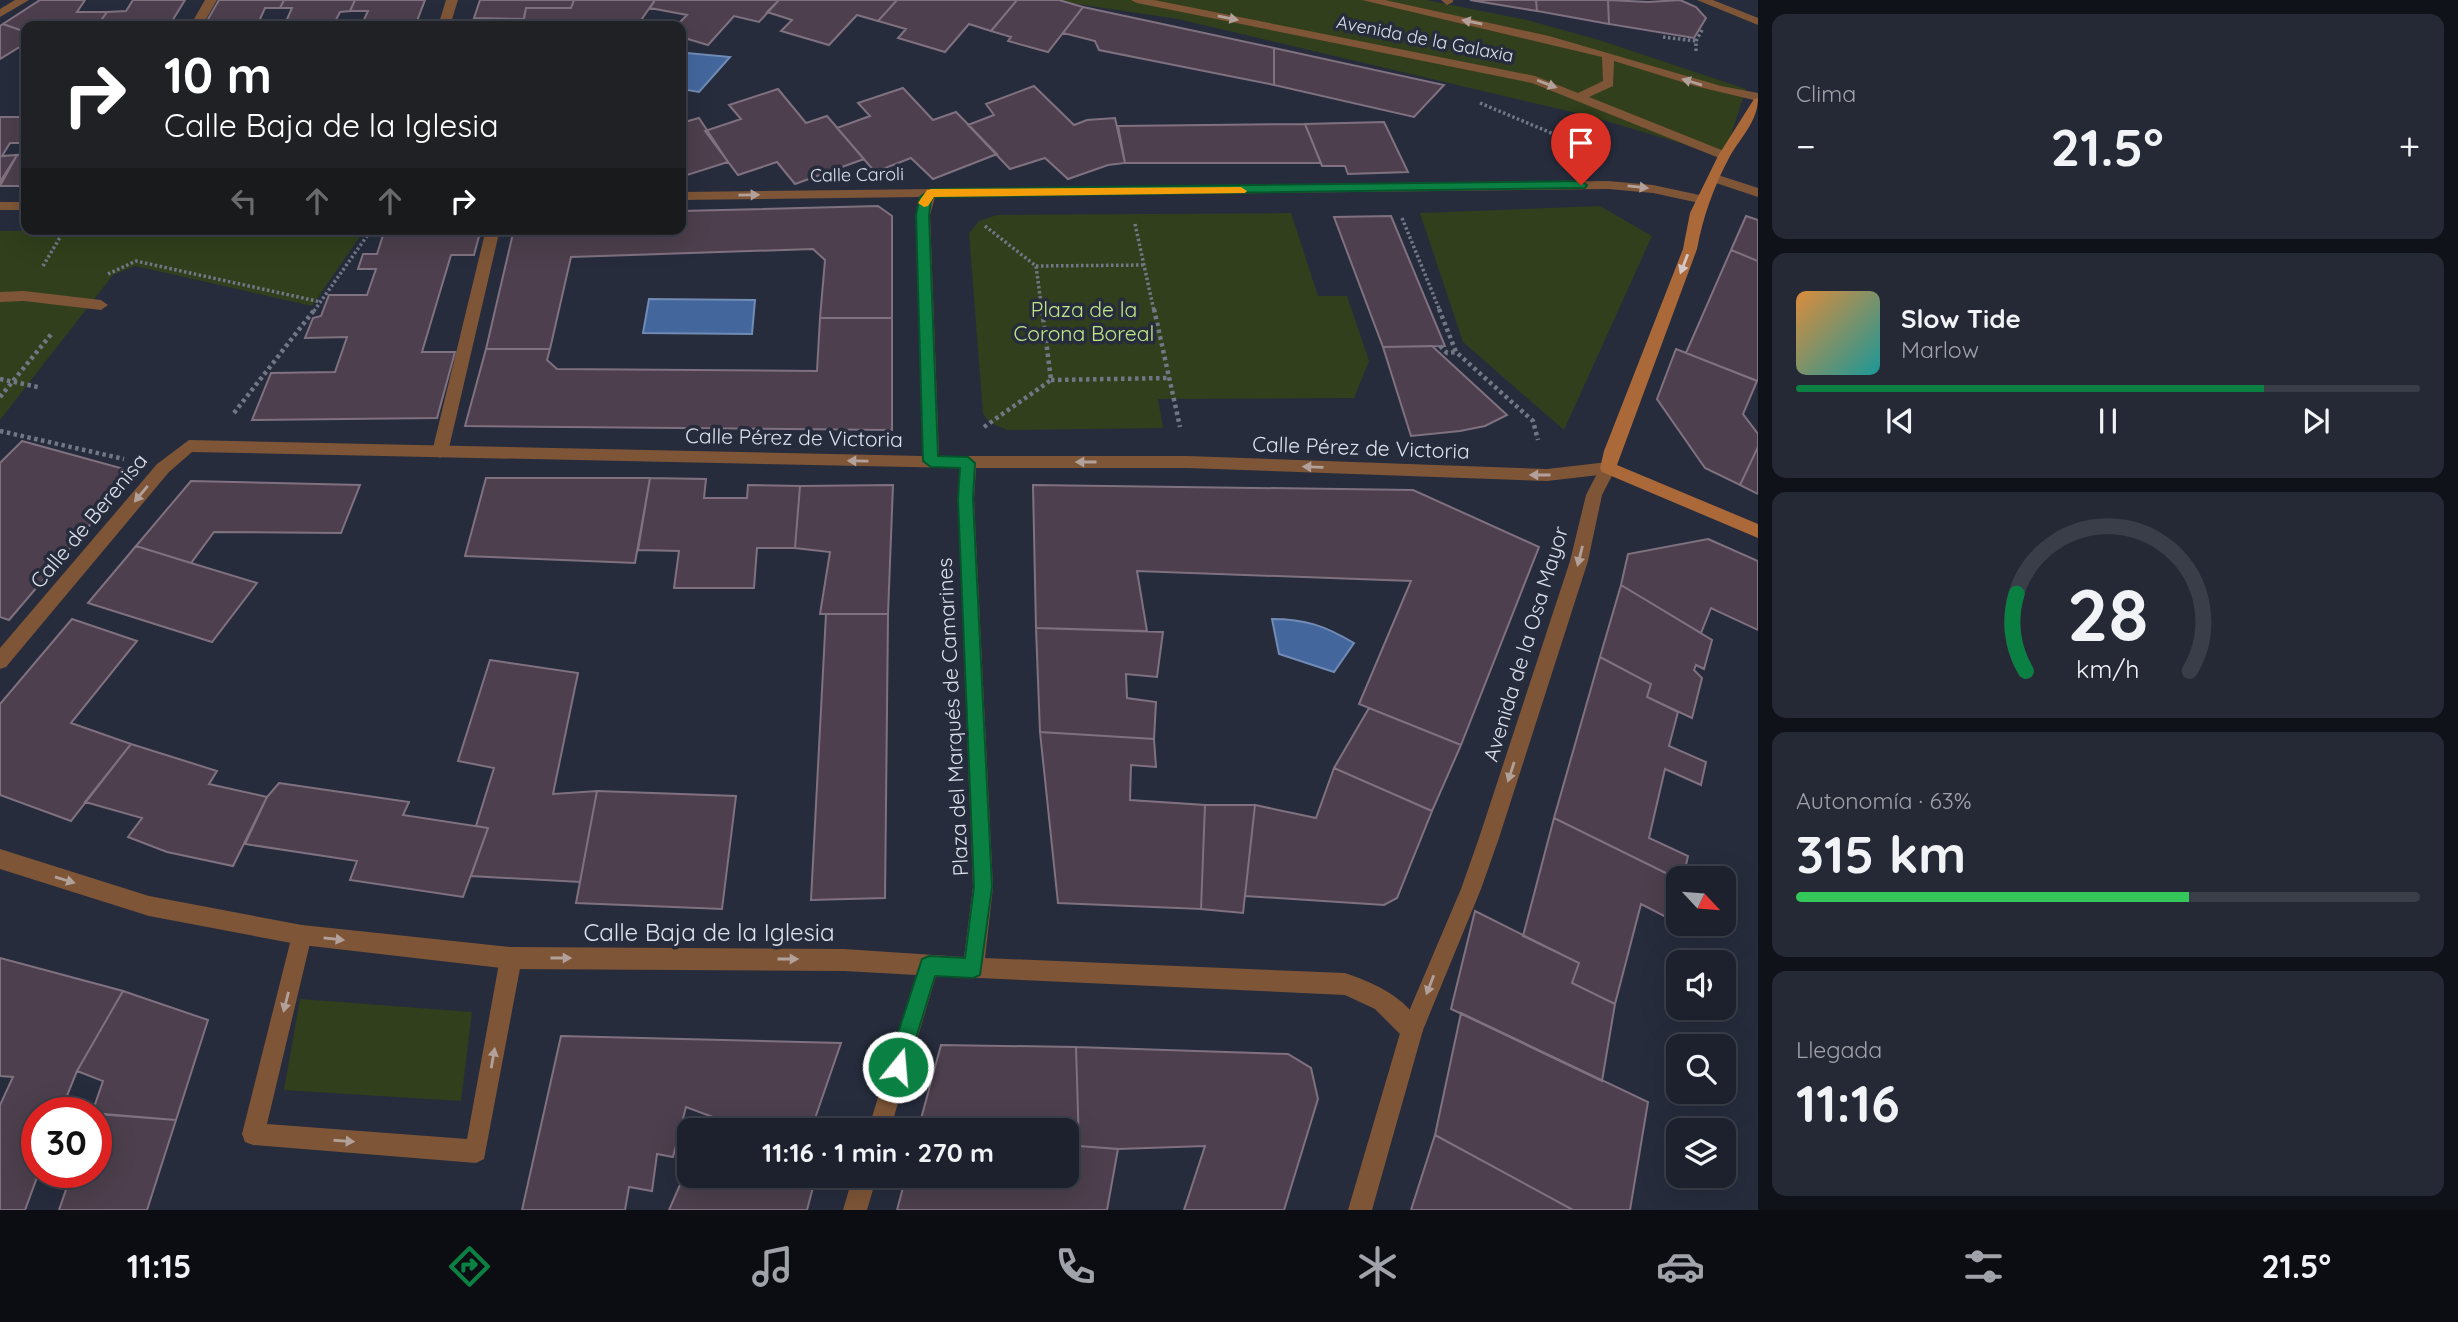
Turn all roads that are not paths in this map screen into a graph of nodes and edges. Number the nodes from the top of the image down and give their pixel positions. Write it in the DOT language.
graph roads {
  1 [pos="23,0"];
  2 [pos="211,0"];
  3 [pos="452,0"];
  4 [pos="1137,0"];
  5 [pos="1368,0"];
  6 [pos="1703,0"];
  7 [pos="0,14"];
  8 [pos="199,21"];
  9 [pos="446,21"];
  10 [pos="1758,22"];
  11 [pos="1608,55"];
  12 [pos="1579,97"];
  13 [pos="1758,100"];
  14 [pos="1724,156"];
  15 [pos="1715,178"];
  16 [pos="931,193"];
  17 [pos="1758,193"];
  18 [pos="686,196"];
  19 [pos="1704,200"];
  20 [pos="0,206"];
  21 [pos="21,206"];
  22 [pos="492,235"];
  23 [pos="0,297"];
  24 [pos="101,305"];
  25 [pos="189,446"];
  26 [pos="440,452"];
  27 [pos="931,461"];
  28 [pos="968,463"];
  29 [pos="1608,468"];
  30 [pos="1758,531"];
  31 [pos="0,661"];
  32 [pos="0,859"];
  33 [pos="302,935"];
  34 [pos="511,958"];
  35 [pos="929,966"];
  36 [pos="973,968"];
  37 [pos="1412,1030"];
  38 [pos="883,1118"];
  39 [pos="861,1188"];
  40 [pos="855,1210"];
  41 [pos="1360,1210"];
  1 -- 7 [label="street"];
  2 -- 8 [label="street"];
  3 -- 9 [label="street"];
  4 -- 12 [label="street, Avenida de la Galaxia, one-way"];
  11 -- 5 [label="street, Avenida de la Galaxia, one-way"];
  6 -- 10 [label="street"];
  11 -- 12 [label="street"];
  13 -- 11 [label="street, Avenida de la Galaxia, one-way"];
  12 -- 14 [label="street, Avenida de la Galaxia"];
  13 -- 14 [label="main road, Avenida de la Osa Mayor"];
  14 -- 15 [label="main road, Avenida de la Osa Mayor"];
  15 -- 17 [label="street"];
  15 -- 19 [label="main road, Avenida de la Osa Mayor"];
  18 -- 16 [label="street, Calle Caroli, one-way"];
  16 -- 19 [label="street, Calle Caroli, one-way"];
  16 -- 27 [label="street"];
  19 -- 29 [label="main road, Avenida de la Osa Mayor, one-way"];
  20 -- 21 [label="street"];
  22 -- 26 [label="street"];
  23 -- 24 [label="street"];
  25 -- 26 [label="street, Calle Pérez de Victoria"];
  25 -- 31 [label="street, Calle de Berenisa, one-way"];
  27 -- 26 [label="street, Calle Pérez de Victoria, one-way"];
  27 -- 28 [label="street, Calle Pérez de Victoria"];
  29 -- 28 [label="street, Calle Pérez de Victoria, one-way"];
  28 -- 36 [label="street, Plaza del Marqués de Camarines"];
  29 -- 30 [label="main road"];
  29 -- 37 [label="street, Avenida de la Osa Mayor, one-way"];
  32 -- 33 [label="street, Calle Baja de la Iglesia, one-way"];
  33 -- 34 [label="street, Calle Baja de la Iglesia, one-way"];
  33 -- 34 [label="street, one-way"];
  34 -- 35 [label="street, Calle Baja de la Iglesia, one-way"];
  35 -- 36 [label="street, Calle Baja de la Iglesia"];
  35 -- 38 [label="street"];
  36 -- 37 [label="street, Calle Baja de la Iglesia"];
  37 -- 41 [label="street, Avenida de la Osa Mayor"];
  39 -- 40 [label="street"];
}
